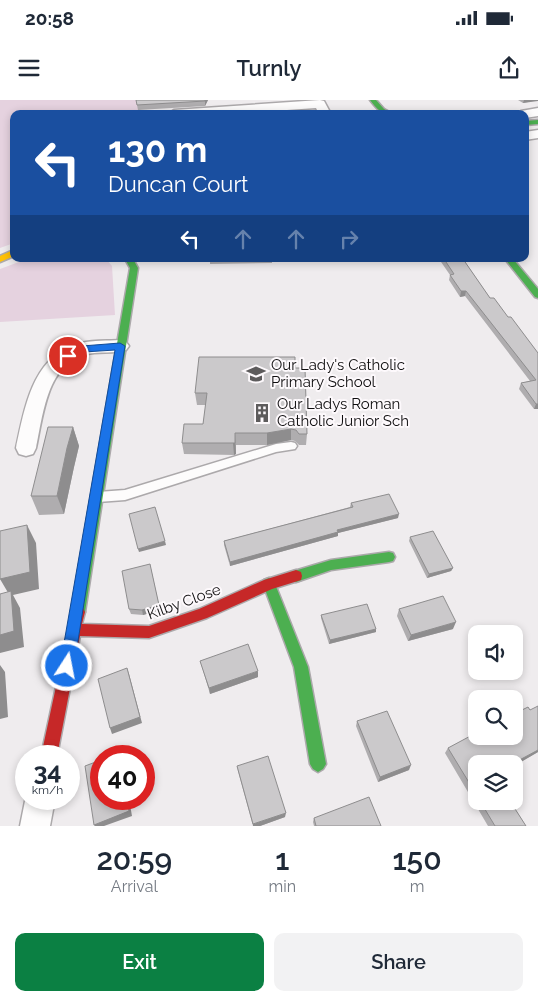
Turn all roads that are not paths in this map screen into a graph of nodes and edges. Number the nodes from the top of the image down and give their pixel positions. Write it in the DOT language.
graph roads {
  1 [pos="372,100"];
  2 [pos="236,110"];
  3 [pos="323,110"];
  4 [pos="382,110"];
  5 [pos="538,122"];
  6 [pos="529,131"];
  7 [pos="131,262"];
  8 [pos="511,262"];
  9 [pos="538,295"];
  10 [pos="120,346"];
  11 [pos="290,446"];
  12 [pos="26,448"];
  13 [pos="96,497"];
  14 [pos="388,557"];
  15 [pos="269,584"];
  16 [pos="75,630"];
  17 [pos="51,745"];
  18 [pos="318,764"];
  19 [pos="38,810"];
  20 [pos="34,826"];
  1 -- 4 [label="street"];
  2 -- 3 [label="street"];
  5 -- 6 [label="street"];
  7 -- 10 [label="street"];
  8 -- 9 [label="street"];
  10 -- 12 [label="street"];
  10 -- 13 [label="street"];
  11 -- 13 [label="lane"];
  13 -- 16 [label="street"];
  14 -- 15 [label="street, Kilby Close"];
  15 -- 16 [label="street, Kilby Close"];
  15 -- 18 [label="street"];
  16 -- 17 [label="street"];
  19 -- 20 [label="street"];
}
